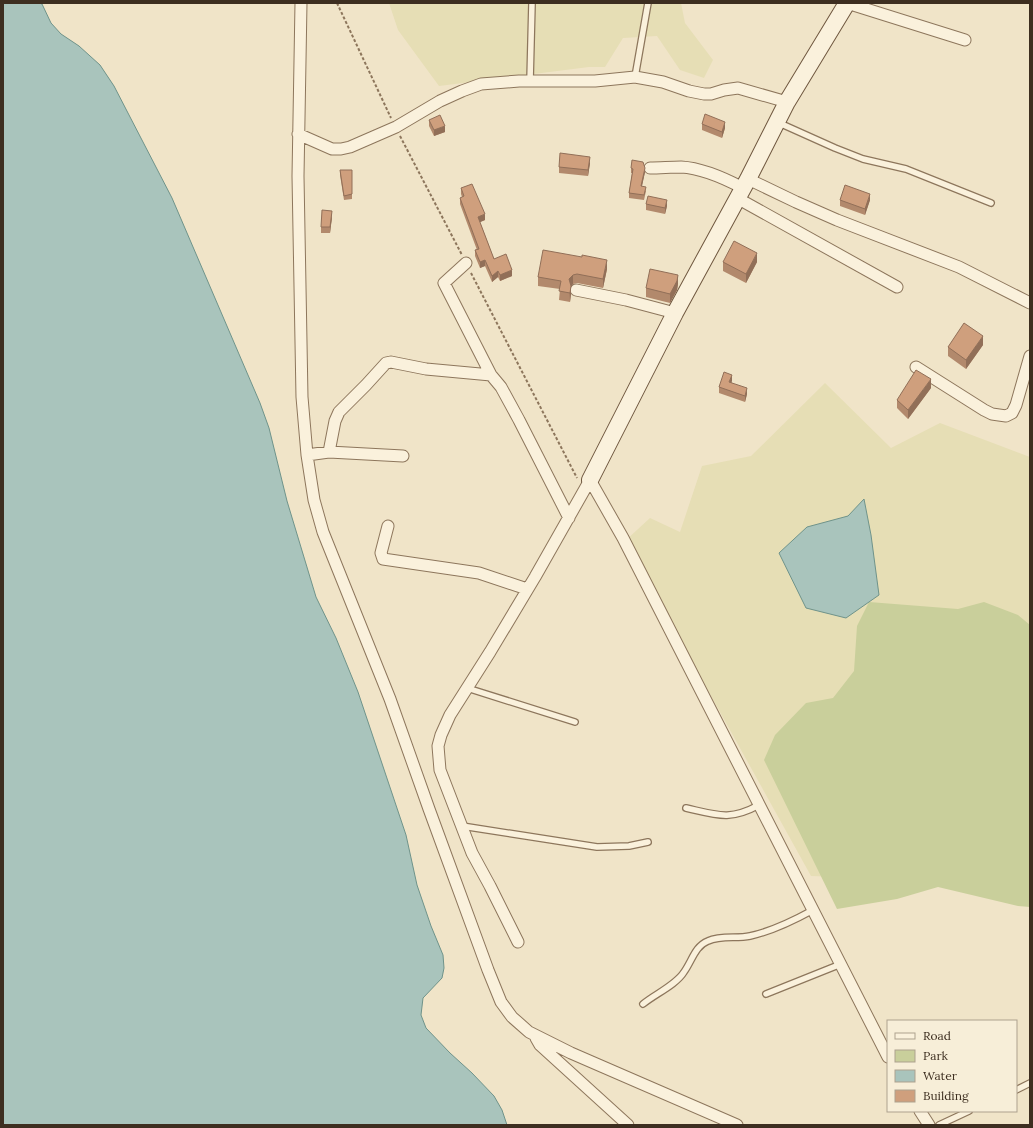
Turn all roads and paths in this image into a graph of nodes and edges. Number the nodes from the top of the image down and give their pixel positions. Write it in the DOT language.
graph roads {
  1 [pos="301,3"];
  2 [pos="337,3"];
  3 [pos="532,3"];
  4 [pos="648,3"];
  5 [pos="847,3"];
  6 [pos="965,40"];
  7 [pos="635,77"];
  8 [pos="530,81"];
  9 [pos="787,102"];
  10 [pos="777,122"];
  11 [pos="396,127"];
  12 [pos="298,134"];
  13 [pos="650,168"];
  14 [pos="743,188"];
  15 [pos="991,203"];
  16 [pos="466,263"];
  17 [pos="897,287"];
  18 [pos="576,290"];
  19 [pos="1030,304"];
  20 [pos="674,312"];
  21 [pos="1030,356"];
  22 [pos="916,367"];
  23 [pos="491,375"];
  24 [pos="329,452"];
  25 [pos="307,455"];
  26 [pos="403,456"];
  27 [pos="587,486"];
  28 [pos="569,518"];
  29 [pos="388,526"];
  30 [pos="527,589"];
  31 [pos="467,688"];
  32 [pos="575,722"];
  33 [pos="759,805"];
  34 [pos="686,808"];
  35 [pos="462,826"];
  36 [pos="648,842"];
  37 [pos="813,910"];
  38 [pos="518,942"];
  39 [pos="841,964"];
  40 [pos="766,994"];
  41 [pos="643,1004"];
  42 [pos="536,1036"];
  43 [pos="887,1052"];
  44 [pos="1030,1083"];
  45 [pos="1017,1090"];
  46 [pos="921,1112"];
  47 [pos="967,1112"];
  48 [pos="628,1125"];
  49 [pos="737,1125"];
  50 [pos="929,1125"];
  51 [pos="939,1125"];
  1 -- 12 [label="street"];
  2 -- 11 [label="path"];
  3 -- 8 [label="lane"];
  4 -- 7 [label="lane"];
  5 -- 6 [label="street"];
  5 -- 9 [label="street"];
  7 -- 8 [label="street"];
  7 -- 9 [label="street"];
  8 -- 11 [label="street"];
  9 -- 10 [label="street"];
  10 -- 14 [label="street"];
  10 -- 15 [label="lane"];
  11 -- 12 [label="street"];
  11 -- 16 [label="path"];
  12 -- 25 [label="street"];
  13 -- 14 [label="street"];
  14 -- 17 [label="street"];
  14 -- 19 [label="street"];
  14 -- 20 [label="street"];
  16 -- 23 [label="street"];
  16 -- 27 [label="path"];
  18 -- 20 [label="street"];
  20 -- 27 [label="street"];
  21 -- 22 [label="street"];
  23 -- 24 [label="street"];
  23 -- 28 [label="street"];
  24 -- 25 [label="street"];
  24 -- 26 [label="street"];
  25 -- 42 [label="street"];
  27 -- 28 [label="street"];
  27 -- 33 [label="street"];
  28 -- 30 [label="street"];
  29 -- 30 [label="street"];
  30 -- 31 [label="street"];
  31 -- 32 [label="lane"];
  31 -- 35 [label="street"];
  33 -- 34 [label="lane"];
  33 -- 37 [label="street"];
  35 -- 36 [label="lane"];
  35 -- 38 [label="street"];
  37 -- 39 [label="street"];
  37 -- 41 [label="lane"];
  39 -- 40 [label="lane"];
  39 -- 43 [label="street"];
  42 -- 48 [label="street"];
  42 -- 49 [label="street"];
  44 -- 45 [label="lane"];
  46 -- 50 [label="street"];
  47 -- 51 [label="lane"];
}
